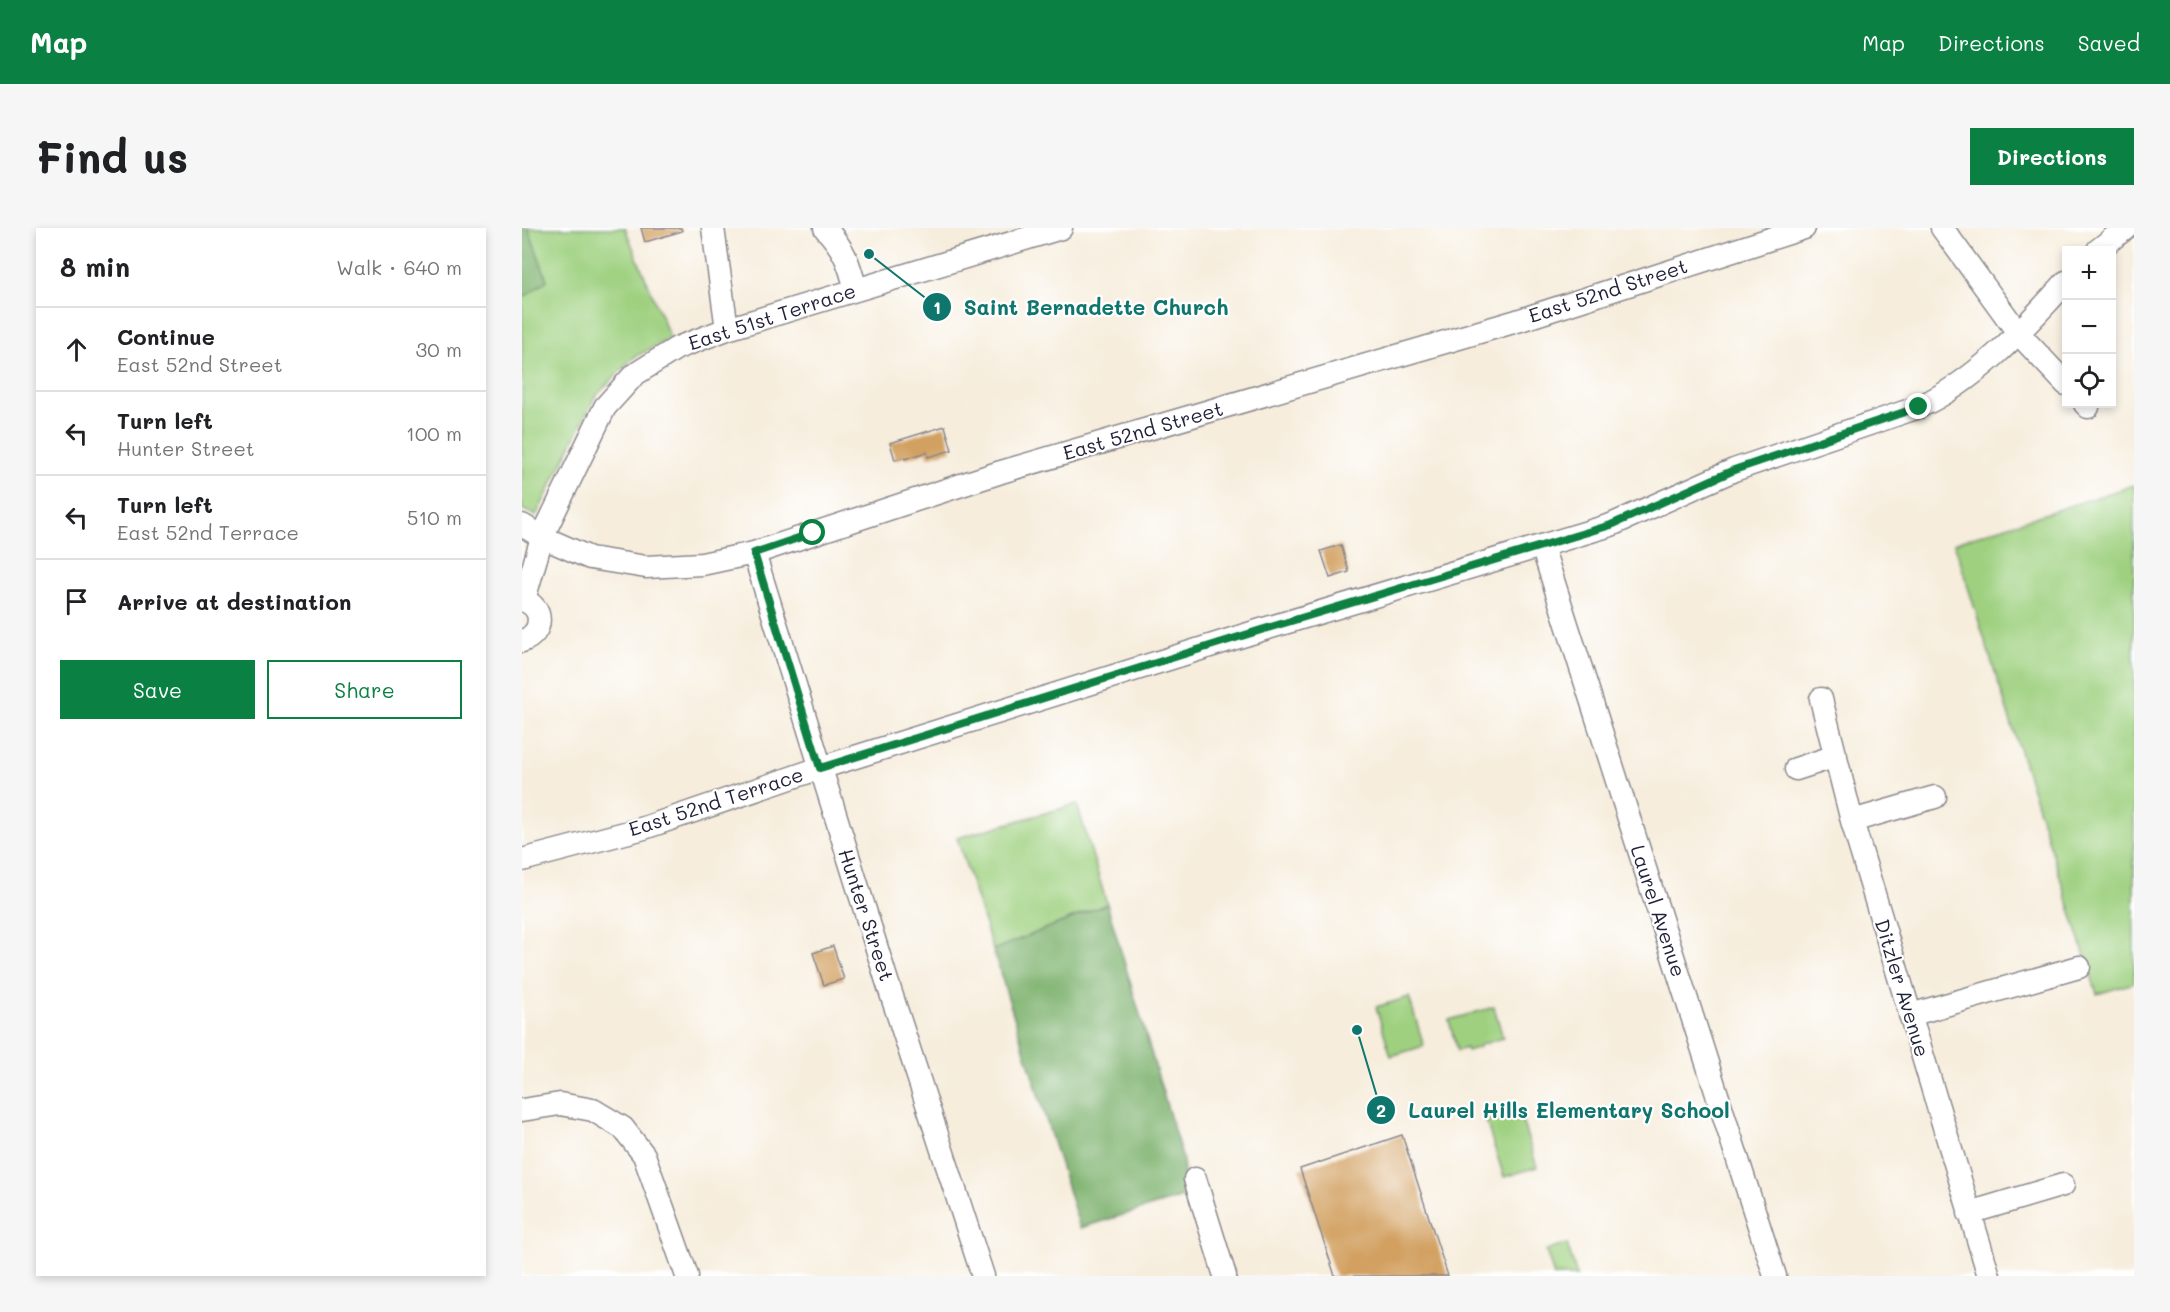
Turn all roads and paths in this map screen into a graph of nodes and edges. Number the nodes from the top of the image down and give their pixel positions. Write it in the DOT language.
graph roads {
  1 [pos="714,228"];
  2 [pos="825,228"];
  3 [pos="1804,228"];
  4 [pos="1942,228"];
  5 [pos="2126,228"];
  6 [pos="1050,230"];
  7 [pos="993,238"];
  8 [pos="2103,246"];
  9 [pos="2062,287"];
  10 [pos="856,290"];
  11 [pos="727,329"];
  12 [pos="2019,334"];
  13 [pos="2062,379"];
  14 [pos="522,525"];
  15 [pos="542,537"];
  16 [pos="1542,546"];
  17 [pos="754,553"];
  18 [pos="523,600"];
  19 [pos="522,641"];
  20 [pos="1821,699"];
  21 [pos="1836,756"];
  22 [pos="820,768"];
  23 [pos="1796,769"];
  24 [pos="1935,797"];
  25 [pos="1852,821"];
  26 [pos="522,860"];
  27 [pos="2079,967"];
  28 [pos="1910,1015"];
  29 [pos="522,1110"];
  30 [pos="1195,1179"];
  31 [pos="2063,1185"];
  32 [pos="1969,1213"];
  33 [pos="687,1276"];
  34 [pos="983,1276"];
  35 [pos="1225,1276"];
  36 [pos="1775,1276"];
  37 [pos="1989,1276"];
  1 -- 11 [label="street"];
  2 -- 10 [label="street"];
  3 -- 17 [label="street, East 52nd Street"];
  4 -- 12 [label="street"];
  5 -- 8 [label="street"];
  6 -- 7 [label="street, East 51st Terrace"];
  7 -- 10 [label="street, East 51st Terrace"];
  9 -- 12 [label="street, East 52nd Terrace"];
  10 -- 11 [label="street, East 51st Terrace"];
  11 -- 15 [label="street, East 51st Terrace"];
  12 -- 13 [label="street"];
  12 -- 16 [label="street, East 52nd Terrace"];
  14 -- 15 [label="street, East 52nd Street"];
  15 -- 17 [label="street, East 52nd Street"];
  15 -- 18 [label="street"];
  16 -- 22 [label="street, East 52nd Terrace"];
  16 -- 36 [label="street, Laurel Avenue"];
  17 -- 22 [label="street, Hunter Street"];
  18 -- 19 [label="street"];
  20 -- 21 [label="street, Ditzler Avenue"];
  21 -- 23 [label="street"];
  21 -- 25 [label="street, Ditzler Avenue"];
  22 -- 26 [label="street, East 52nd Terrace"];
  22 -- 34 [label="street, Hunter Street"];
  24 -- 25 [label="street"];
  25 -- 28 [label="street, Ditzler Avenue"];
  27 -- 28 [label="street"];
  28 -- 32 [label="street, Ditzler Avenue"];
  29 -- 33 [label="street"];
  30 -- 35 [label="street"];
  31 -- 32 [label="street"];
  32 -- 37 [label="street, Ditzler Avenue"];
}
